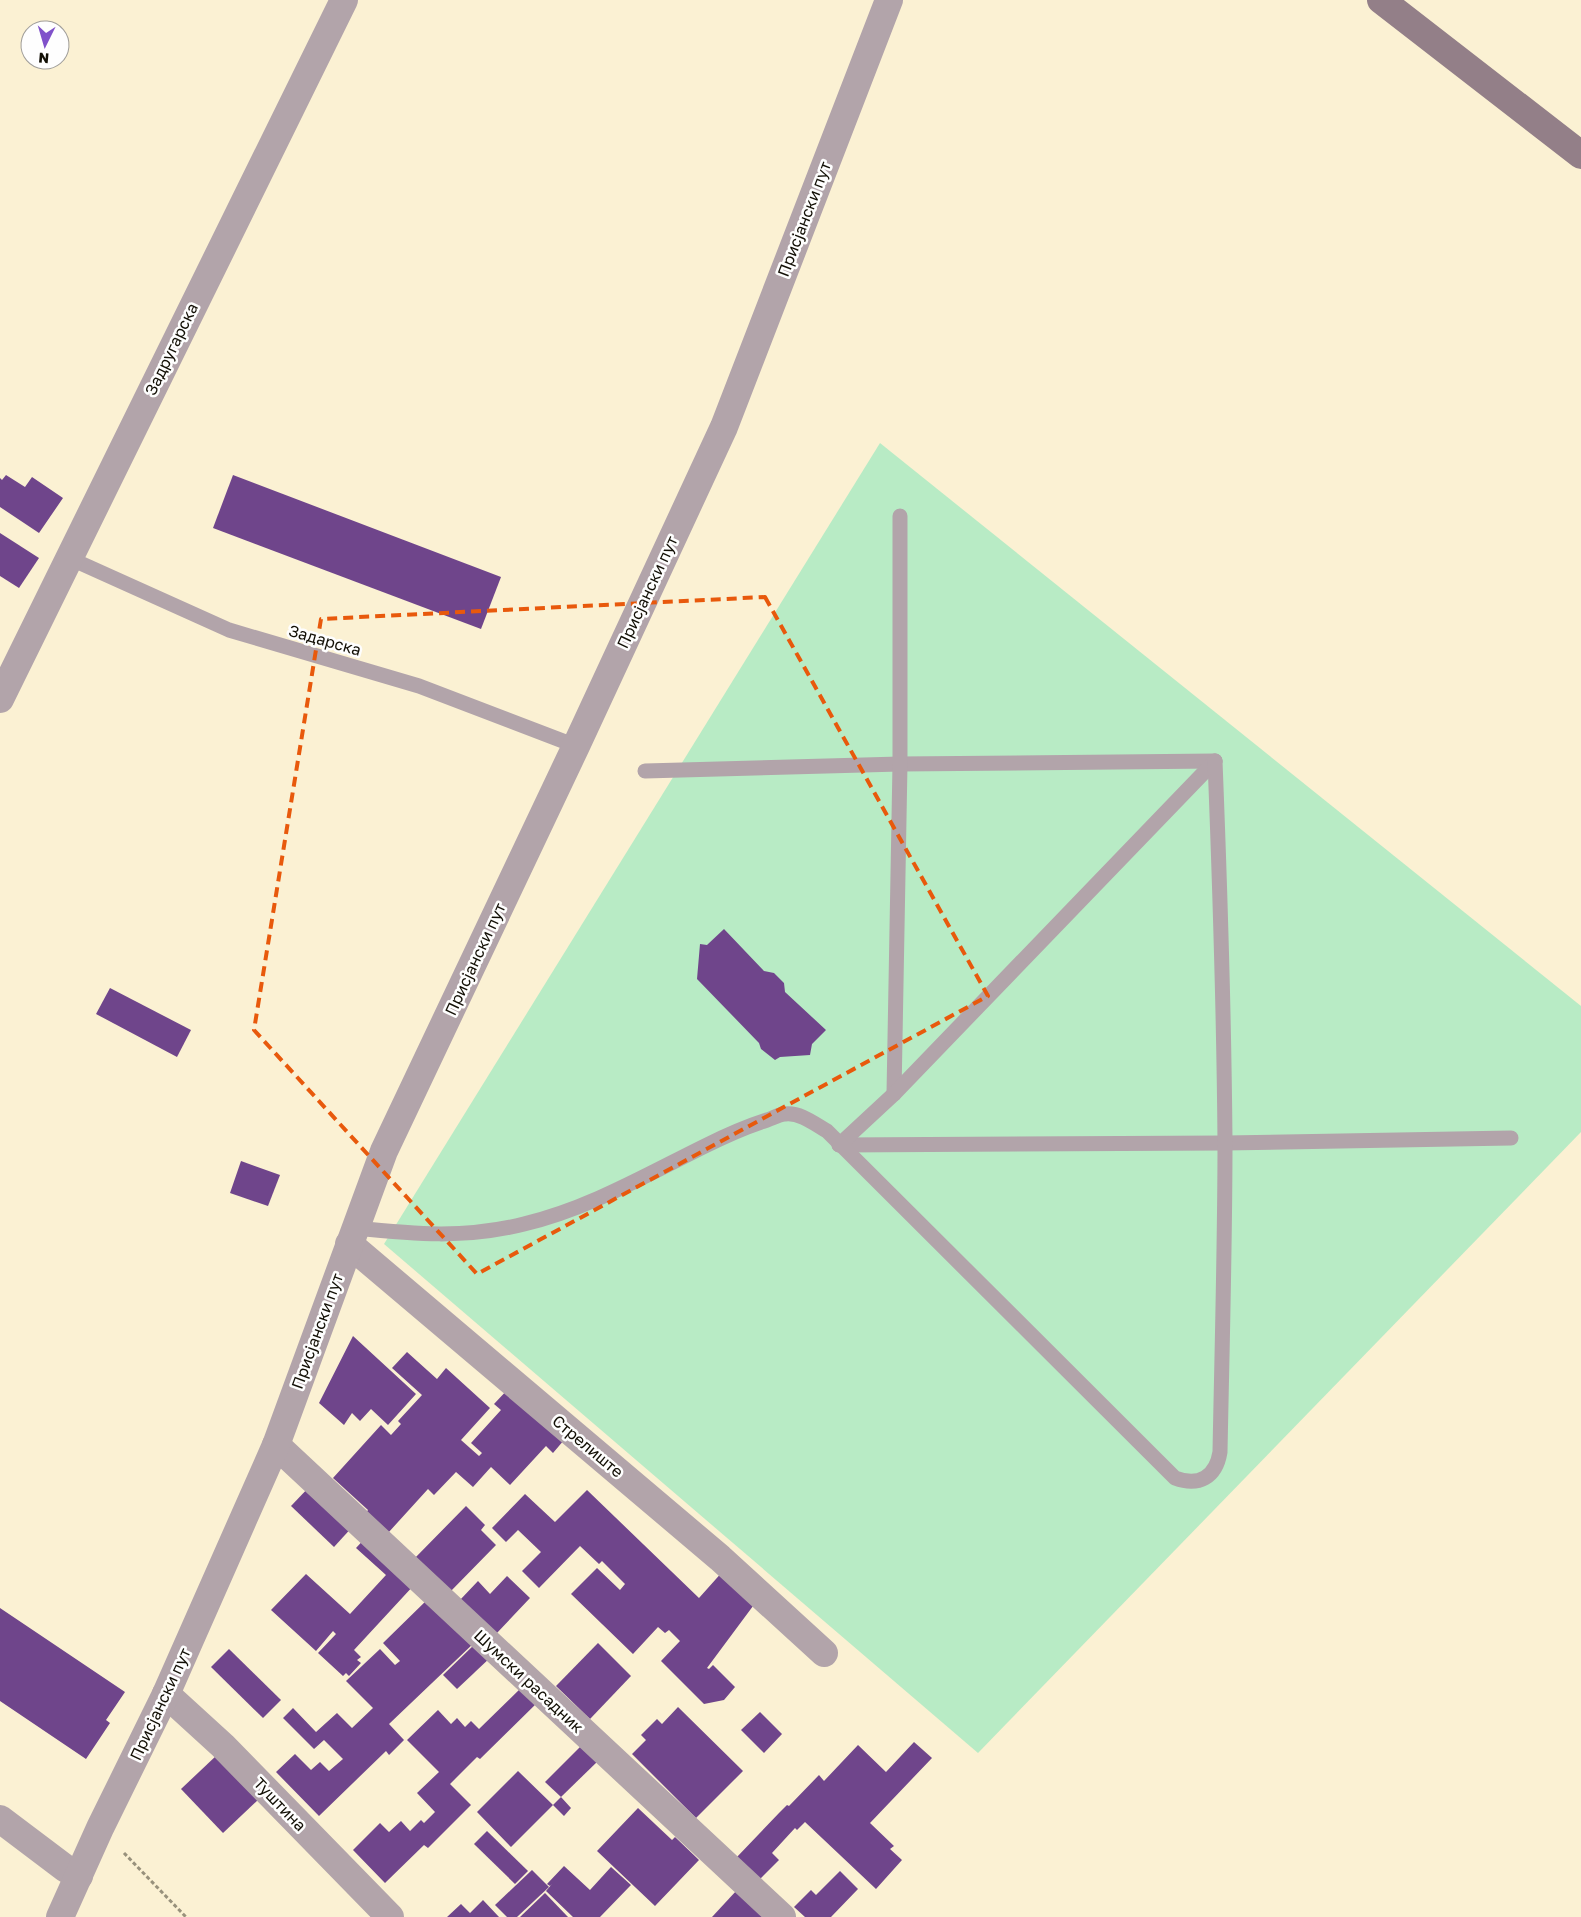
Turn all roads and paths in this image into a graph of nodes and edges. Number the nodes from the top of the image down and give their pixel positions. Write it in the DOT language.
graph roads {
  1 [pos="344,0"];
  2 [pos="889,0"];
  3 [pos="1380,0"];
  4 [pos="1581,156"];
  5 [pos="900,516"];
  6 [pos="69,558"];
  7 [pos="0,699"];
  8 [pos="576,746"];
  9 [pos="1215,761"];
  10 [pos="900,764"];
  11 [pos="645,771"];
  12 [pos="894,1094"];
  13 [pos="1510,1138"];
  14 [pos="1225,1143"];
  15 [pos="839,1145"];
  16 [pos="352,1236"];
  17 [pos="276,1445"];
  18 [pos="824,1653"];
  19 [pos="166,1694"];
  20 [pos="0,1818"];
  21 [pos="100,1828"];
  22 [pos="79,1876"];
  23 [pos="60,1917"];
  24 [pos="186,1917"];
  25 [pos="390,1917"];
  26 [pos="782,1917"];
  1 -- 6 [label="street, Задругарска"];
  2 -- 8 [label="street, Присјански пут"];
  3 -- 4 [label="main road"];
  5 -- 10 [label="lane"];
  6 -- 7 [label="street, Задругарска"];
  6 -- 8 [label="lane, Задарска"];
  8 -- 16 [label="street, Присјански пут"];
  9 -- 10 [label="lane"];
  9 -- 12 [label="lane"];
  9 -- 14 [label="lane"];
  10 -- 11 [label="lane"];
  10 -- 12 [label="lane"];
  12 -- 15 [label="lane"];
  13 -- 14 [label="lane"];
  14 -- 15 [label="lane"];
  14 -- 15 [label="lane"];
  15 -- 16 [label="lane"];
  16 -- 17 [label="street, Присјански пут"];
  16 -- 18 [label="street, Стрелиште"];
  17 -- 19 [label="street, Присјански пут"];
  17 -- 26 [label="street, Шумски расадник"];
  19 -- 21 [label="street, Присјански пут"];
  19 -- 25 [label="street, Туштина"];
  20 -- 22 [label="street"];
  21 -- 22 [label="street, Присјански пут"];
  21 -- 24 [label="path"];
  22 -- 23 [label="street, Присјански пут"];
}
